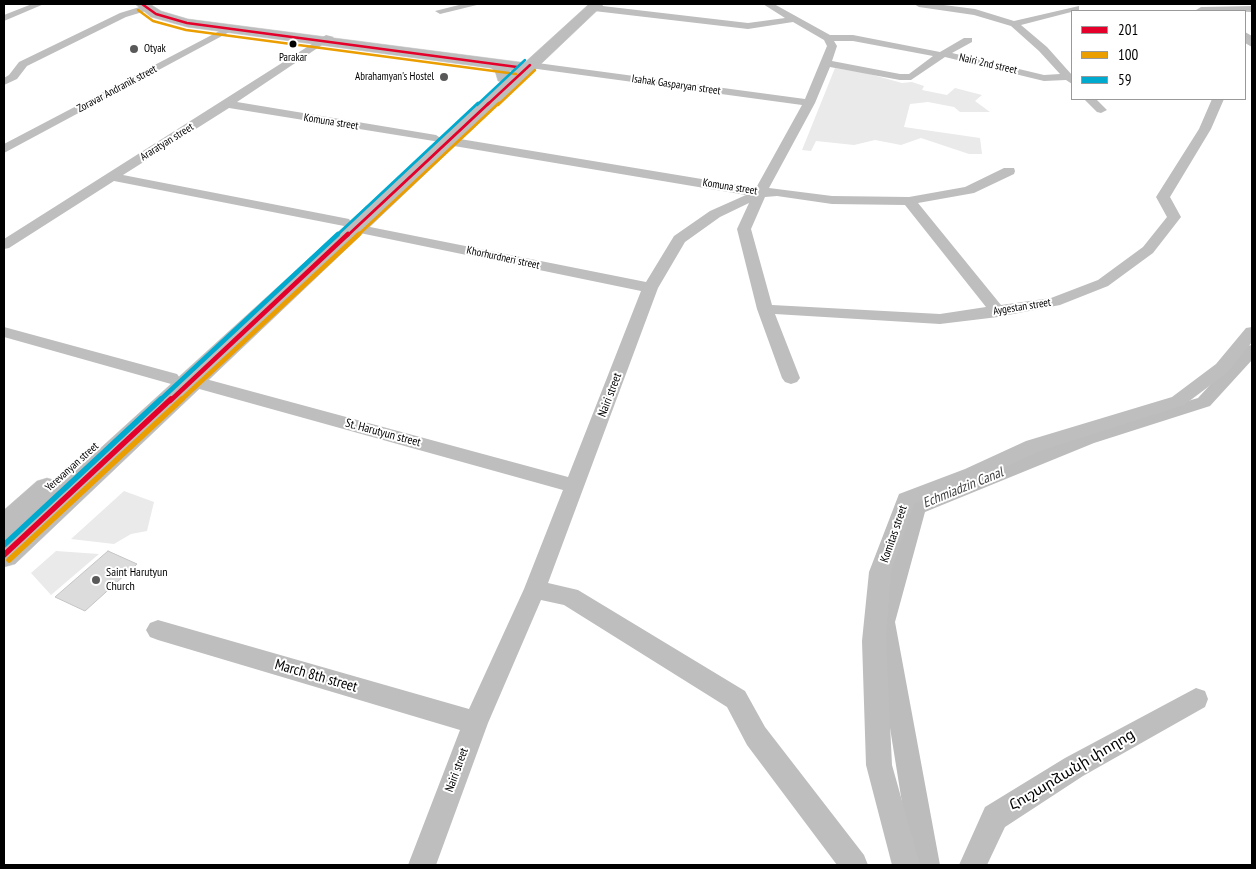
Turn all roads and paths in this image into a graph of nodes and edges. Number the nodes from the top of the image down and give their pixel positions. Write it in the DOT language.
graph roads {
  1 [pos="39,4"];
  2 [pos="476,4"];
  3 [pos="768,4"];
  4 [pos="919,4"];
  5 [pos="147,5"];
  6 [pos="592,5"];
  7 [pos="1076,8"];
  8 [pos="1199,9"];
  9 [pos="1252,9"];
  10 [pos="440,11"];
  11 [pos="4,18"];
  12 [pos="794,19"];
  13 [pos="1014,24"];
  14 [pos="230,28"];
  15 [pos="828,38"];
  16 [pos="326,39"];
  17 [pos="968,40"];
  18 [pos="942,54"];
  19 [pos="826,63"];
  20 [pos="519,67"];
  21 [pos="1070,79"];
  22 [pos="4,82"];
  23 [pos="1091,100"];
  24 [pos="1218,100"];
  25 [pos="809,103"];
  26 [pos="227,104"];
  27 [pos="1101,110"];
  28 [pos="442,140"];
  29 [pos="4,149"];
  30 [pos="1009,171"];
  31 [pos="112,178"];
  32 [pos="760,192"];
  33 [pos="909,202"];
  34 [pos="349,225"];
  35 [pos="4,244"];
  36 [pos="650,288"];
  37 [pos="764,309"];
  38 [pos="998,312"];
  39 [pos="4,332"];
  40 [pos="1252,332"];
  41 [pos="791,378"];
  42 [pos="181,379"];
  43 [pos="575,486"];
  44 [pos="4,528"];
  45 [pos="4,555"];
  46 [pos="535,589"];
  47 [pos="158,630"];
  48 [pos="1196,699"];
  49 [pos="475,723"];
  50 [pos="422,865"];
  51 [pos="854,865"];
  52 [pos="906,865"];
  53 [pos="973,865"];
  1 -- 11 [label="street"];
  2 -- 10 [label="street"];
  3 -- 12 [label="street"];
  4 -- 13 [label="street"];
  5 -- 14 [label="main road, Isahak Gasparyan street"];
  5 -- 16 [label="main road, Isahak Gasparyan street"];
  5 -- 22 [label="street"];
  6 -- 12 [label="street"];
  6 -- 20 [label="main road, Yerevanyan street"];
  7 -- 13 [label="street"];
  8 -- 9 [label="street"];
  12 -- 15 [label="street"];
  13 -- 21 [label="street"];
  14 -- 16 [label="main road, Isahak Gasparyan street"];
  14 -- 29 [label="street, Zoravar Andranik street"];
  15 -- 18 [label="street"];
  15 -- 19 [label="street"];
  16 -- 20 [label="main road, Isahak Gasparyan street"];
  16 -- 20 [label="main road, Isahak Gasparyan street"];
  16 -- 26 [label="street, Araratyan street"];
  17 -- 18 [label="street"];
  18 -- 19 [label="street, Nairi 2nd street"];
  18 -- 21 [label="street, Nairi 2nd street"];
  19 -- 25 [label="street"];
  20 -- 25 [label="street, Isahak Gasparyan street"];
  20 -- 28 [label="main road, Yerevanyan street"];
  23 -- 27 [label="street"];
  24 -- 38 [label="street, Aygestan street"];
  25 -- 32 [label="street"];
  26 -- 28 [label="street, Komuna street"];
  26 -- 31 [label="street, Araratyan street"];
  28 -- 32 [label="street, Komuna street"];
  28 -- 34 [label="main road, Yerevanyan street"];
  30 -- 33 [label="street, Komuna street"];
  31 -- 34 [label="street, Khorhurdneri street"];
  31 -- 35 [label="street, Araratyan street"];
  32 -- 33 [label="street, Komuna street"];
  32 -- 36 [label="street, Nairi street"];
  32 -- 37 [label="street"];
  33 -- 38 [label="street"];
  34 -- 36 [label="street, Khorhurdneri street"];
  34 -- 42 [label="main road, Yerevanyan street"];
  36 -- 43 [label="street, Nairi street"];
  37 -- 38 [label="street, Aygestan street"];
  37 -- 41 [label="street"];
  39 -- 42 [label="street, St. Harutyun street"];
  40 -- 52 [label="street, Komitas street"];
  42 -- 43 [label="street, St. Harutyun street"];
  42 -- 44 [label="main road, Yerevanyan street"];
  42 -- 45 [label="main road, Yerevanyan street"];
  43 -- 46 [label="street, Nairi street"];
  46 -- 49 [label="street, Nairi street"];
  46 -- 51 [label="street"];
  47 -- 49 [label="street, March 8th street"];
  48 -- 53 [label="street, Հուշարձանի փողոց"];
  49 -- 50 [label="street, Nairi street"];
}
